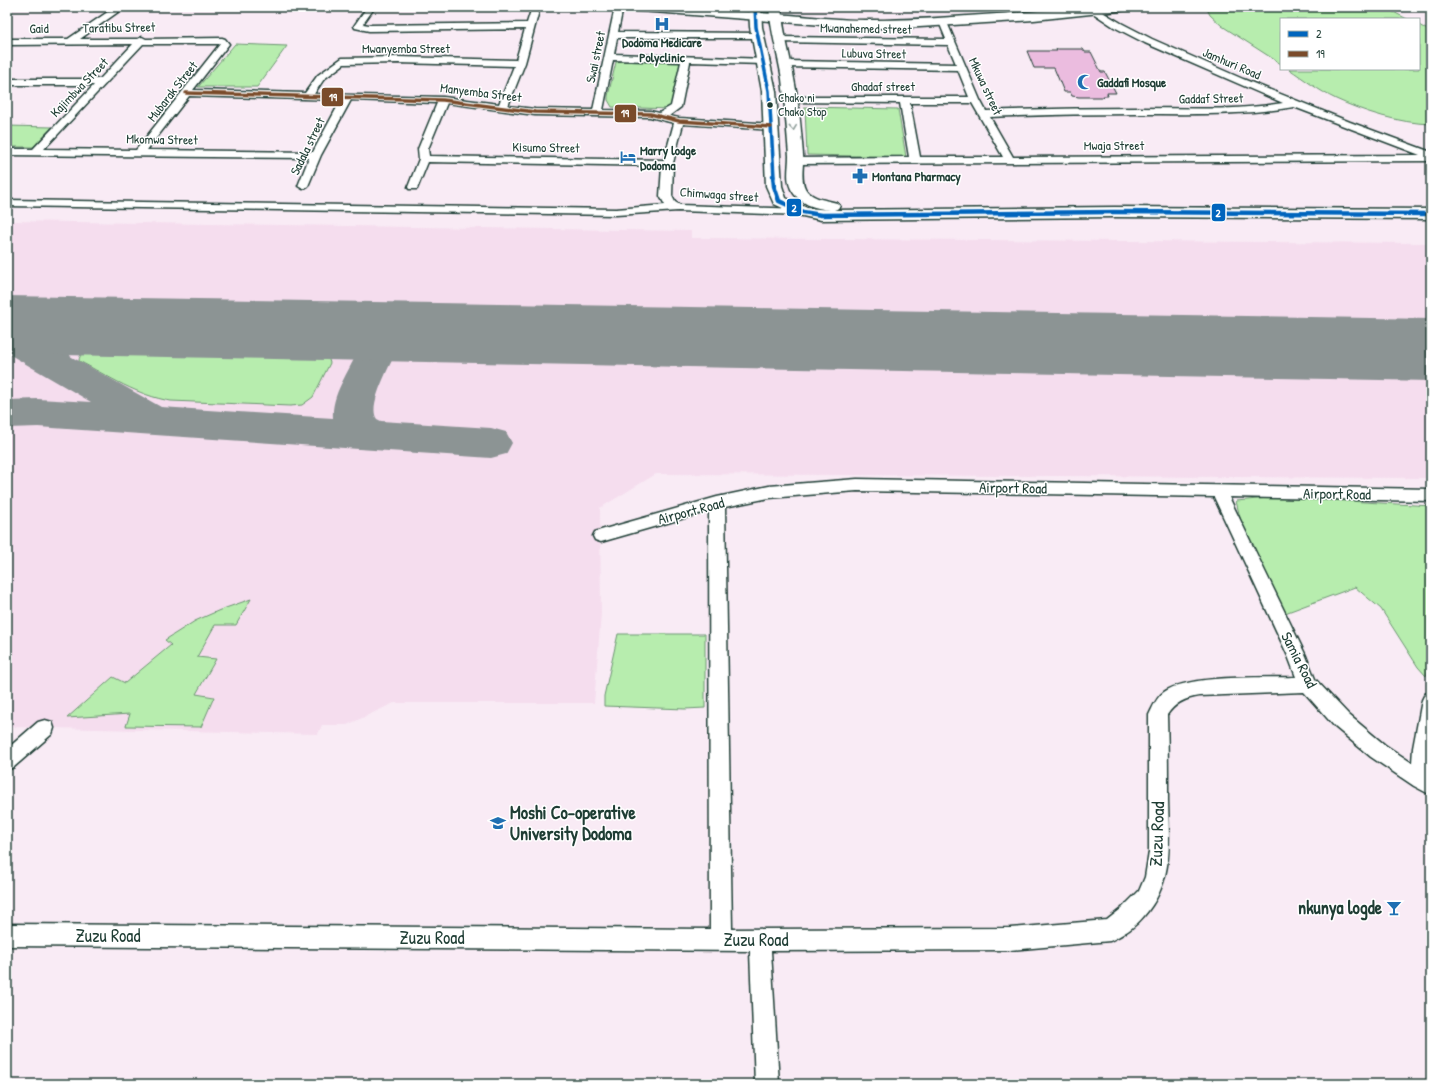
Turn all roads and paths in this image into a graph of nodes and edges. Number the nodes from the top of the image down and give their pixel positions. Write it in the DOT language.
graph roads {
  1 [pos="121,7"];
  2 [pos="371,7"];
  3 [pos="536,7"];
  4 [pos="619,7"];
  5 [pos="627,7"];
  6 [pos="1128,7"];
  7 [pos="1091,9"];
  8 [pos="755,12"];
  9 [pos="775,12"];
  10 [pos="943,22"];
  11 [pos="529,26"];
  12 [pos="613,35"];
  13 [pos="759,35"];
  14 [pos="142,40"];
  15 [pos="780,40"];
  16 [pos="71,41"];
  17 [pos="952,42"];
  18 [pos="9,43"];
  19 [pos="225,44"];
  20 [pos="608,57"];
  21 [pos="686,59"];
  22 [pos="764,61"];
  23 [pos="520,63"];
  24 [pos="786,64"];
  25 [pos="962,67"];
  26 [pos="7,82"];
  27 [pos="102,82"];
  28 [pos="186,93"];
  29 [pos="307,97"];
  30 [pos="348,97"];
  31 [pos="791,99"];
  32 [pos="904,99"];
  33 [pos="443,100"];
  34 [pos="975,100"];
  35 [pos="1295,104"];
  36 [pos="502,108"];
  37 [pos="597,113"];
  38 [pos="983,114"];
  39 [pos="662,116"];
  40 [pos="679,122"];
  41 [pos="771,127"];
  42 [pos="7,152"];
  43 [pos="35,152"];
  44 [pos="139,153"];
  45 [pos="316,155"];
  46 [pos="1431,157"];
  47 [pos="424,159"];
  48 [pos="915,160"];
  49 [pos="1010,160"];
  50 [pos="796,161"];
  51 [pos="668,163"];
  52 [pos="303,186"];
  53 [pos="413,187"];
  54 [pos="7,204"];
  55 [pos="678,208"];
  56 [pos="803,212"];
  57 [pos="878,214"];
  58 [pos="1431,214"];
  59 [pos="1219,492"];
  60 [pos="1431,495"];
  61 [pos="717,503"];
  62 [pos="601,536"];
  63 [pos="1308,684"];
  64 [pos="1431,700"];
  65 [pos="45,728"];
  66 [pos="7,761"];
  67 [pos="1426,783"];
  68 [pos="7,935"];
  69 [pos="721,940"];
  70 [pos="760,940"];
  71 [pos="767,1084"];
  1 -- 16 [label="street, Taratibu Street"];
  2 -- 11 [label="street"];
  3 -- 11 [label="street"];
  4 -- 12 [label="street, Swai street"];
  5 -- 8 [label="main road"];
  6 -- 7 [label="main road"];
  7 -- 10 [label="main road"];
  7 -- 35 [label="street, Jamhuri Road"];
  8 -- 9 [label="main road"];
  8 -- 13 [label="main road"];
  9 -- 10 [label="main road"];
  9 -- 15 [label="main road"];
  10 -- 17 [label="street, Mkuwa street"];
  11 -- 23 [label="street"];
  12 -- 13 [label="street"];
  12 -- 20 [label="street, Swai street"];
  13 -- 22 [label="main road"];
  14 -- 16 [label="street, Taratibu Street"];
  14 -- 19 [label="street, Taratibu Street"];
  14 -- 27 [label="street, Kajimbwa Street"];
  15 -- 17 [label="street, Mwanahemed street"];
  15 -- 24 [label="main road"];
  16 -- 18 [label="street, Gaid"];
  17 -- 25 [label="street, Mkuwa street"];
  19 -- 28 [label="street, Mubarak Street"];
  20 -- 21 [label="street"];
  20 -- 37 [label="street, Swai street"];
  21 -- 22 [label="street"];
  21 -- 39 [label="street"];
  22 -- 41 [label="main road"];
  23 -- 29 [label="street, Mwanyemba Street"];
  23 -- 36 [label="street"];
  24 -- 25 [label="street, Lubuva Street"];
  24 -- 31 [label="main road"];
  25 -- 34 [label="street, Mkuwa street"];
  26 -- 27 [label="street"];
  27 -- 43 [label="street, Kajimbwa Street"];
  28 -- 29 [label="street, Manyemba Street"];
  28 -- 44 [label="street, Mubarak Street"];
  29 -- 30 [label="street, Manyemba Street"];
  30 -- 33 [label="street, Manyemba Street"];
  30 -- 45 [label="street, Sadala street"];
  31 -- 32 [label="street, Ghadaf street"];
  31 -- 50 [label="main road, one-way"];
  32 -- 34 [label="street, Ghadaf street"];
  32 -- 48 [label="street"];
  33 -- 36 [label="street, Manyemba Street"];
  33 -- 47 [label="street"];
  34 -- 38 [label="street, Mkuwa street"];
  35 -- 38 [label="street, Gaddaf Street"];
  35 -- 46 [label="street, Jamhuri Road"];
  36 -- 37 [label="street, Manyemba Street"];
  37 -- 39 [label="street, Manyemba Street"];
  38 -- 49 [label="street, Mkuwa street"];
  39 -- 40 [label="street, Manyemba Street"];
  40 -- 41 [label="street, Manyemba Street"];
  40 -- 51 [label="street, Chimwaga street"];
  41 -- 56 [label="main road"];
  42 -- 43 [label="street, Mkomwa Street"];
  43 -- 44 [label="street, Mkomwa Street"];
  44 -- 45 [label="street, Mkomwa Street"];
  45 -- 52 [label="street, Sadala street"];
  46 -- 49 [label="street, Mwaja Street"];
  47 -- 51 [label="street, Kisumo Street"];
  47 -- 53 [label="street"];
  48 -- 49 [label="street, Mwaja Street"];
  48 -- 50 [label="street, Mwaja Street"];
  50 -- 57 [label="main road"];
  51 -- 55 [label="street, Chimwaga street"];
  54 -- 55 [label="street"];
  55 -- 56 [label="street, Chimwaga street"];
  56 -- 57 [label="main road"];
  57 -- 58 [label="main road"];
  59 -- 60 [label="street, Airport Road"];
  59 -- 61 [label="street, Airport Road"];
  59 -- 63 [label="street, Samia Road"];
  61 -- 62 [label="street, Airport Road"];
  61 -- 69 [label="street"];
  63 -- 67 [label="street, Samia Road"];
  63 -- 70 [label="street, Zuzu Road"];
  64 -- 67 [label="street"];
  65 -- 66 [label="street"];
  68 -- 69 [label="street, Zuzu Road"];
  69 -- 70 [label="street, Zuzu Road"];
  70 -- 71 [label="street"];
}
